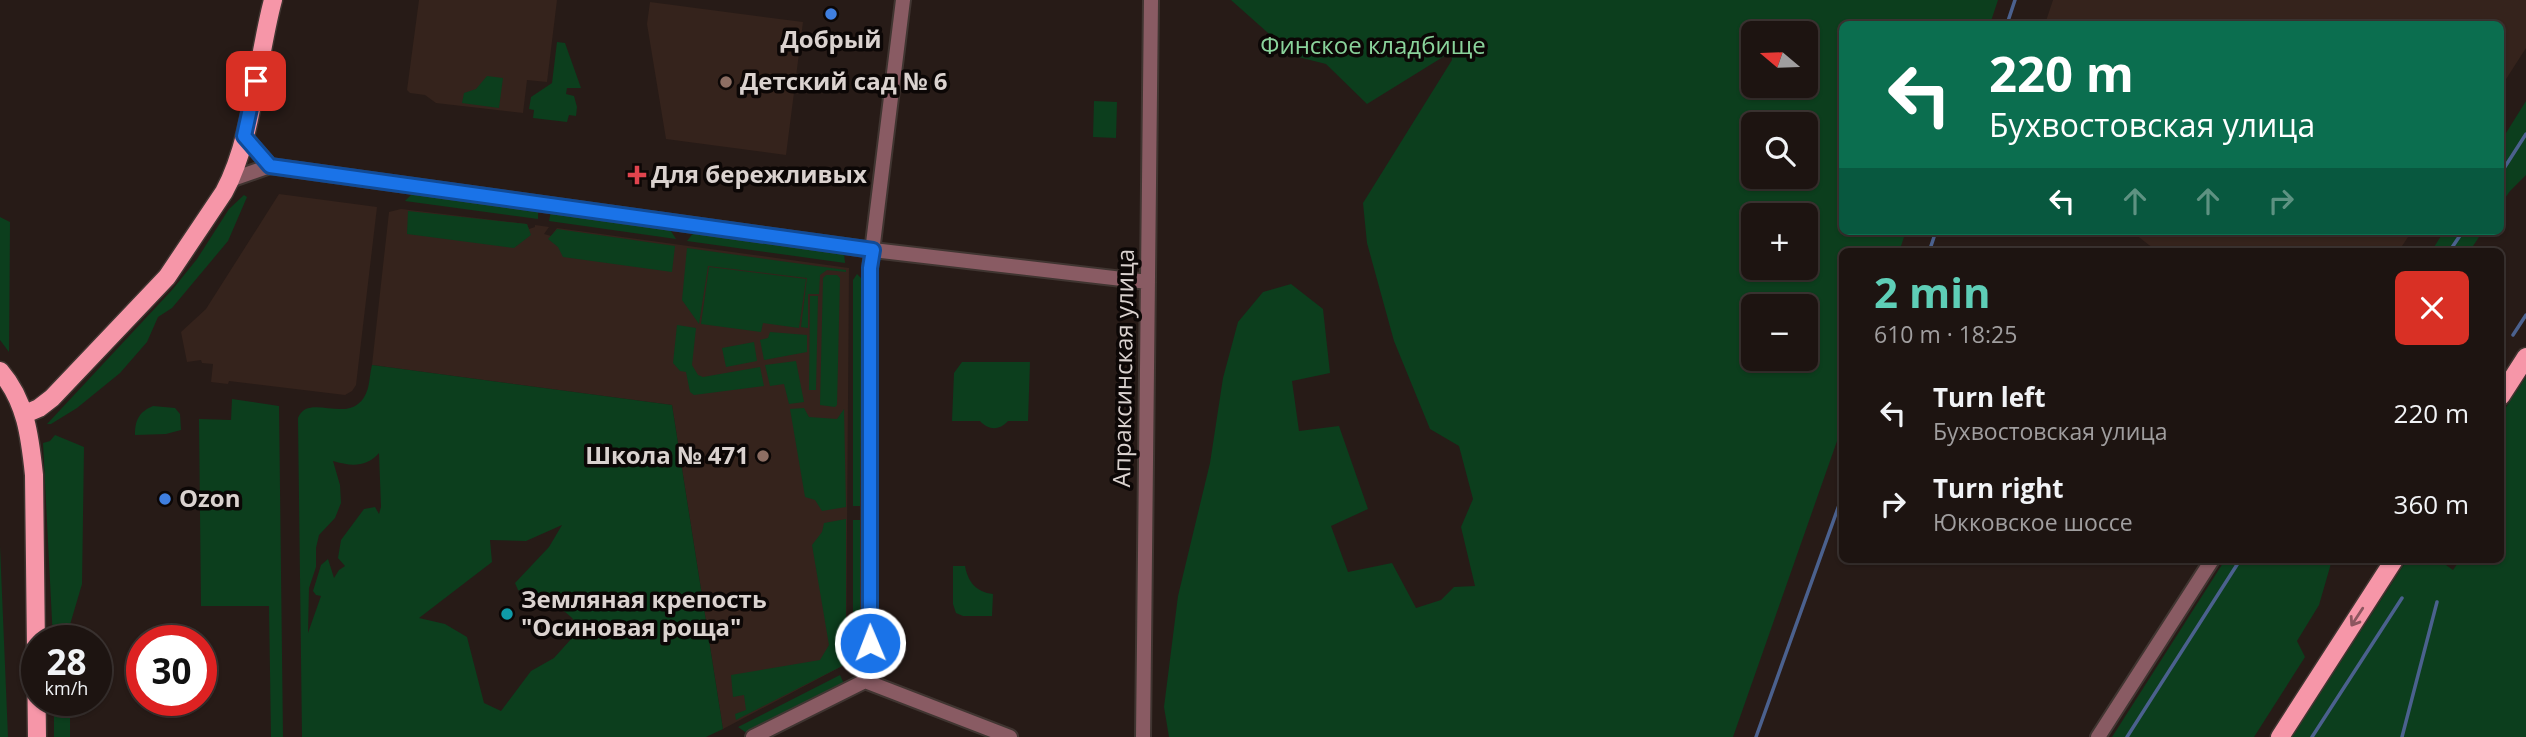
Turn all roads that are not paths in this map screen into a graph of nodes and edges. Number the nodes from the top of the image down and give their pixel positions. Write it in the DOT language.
graph roads {
  1 [pos="273,0"];
  2 [pos="903,0"];
  3 [pos="1150,0"];
  4 [pos="244,136"];
  5 [pos="270,166"];
  6 [pos="230,180"];
  7 [pos="873,250"];
  8 [pos="1148,282"];
  9 [pos="2526,357"];
  10 [pos="0,371"];
  11 [pos="2504,391"];
  12 [pos="24,414"];
  13 [pos="2210,563"];
  14 [pos="2392,563"];
  15 [pos="865,681"];
  16 [pos="37,737"];
  17 [pos="753,737"];
  18 [pos="1010,737"];
  19 [pos="1143,737"];
  20 [pos="2098,737"];
  21 [pos="2280,737"];
  1 -- 4 [label="main road"];
  2 -- 7 [label="street"];
  3 -- 8 [label="street, Апраксинская улица"];
  4 -- 5 [label="street"];
  4 -- 6 [label="main road"];
  5 -- 6 [label="street"];
  5 -- 7 [label="street"];
  6 -- 12 [label="main road"];
  7 -- 8 [label="street"];
  7 -- 15 [label="street"];
  8 -- 19 [label="street, Апраксинская улица"];
  9 -- 11 [label="main road"];
  10 -- 12 [label="main road"];
  12 -- 16 [label="main road"];
  13 -- 20 [label="street"];
  14 -- 21 [label="main road, one-way"];
  15 -- 17 [label="street"];
  15 -- 18 [label="street"];
}
